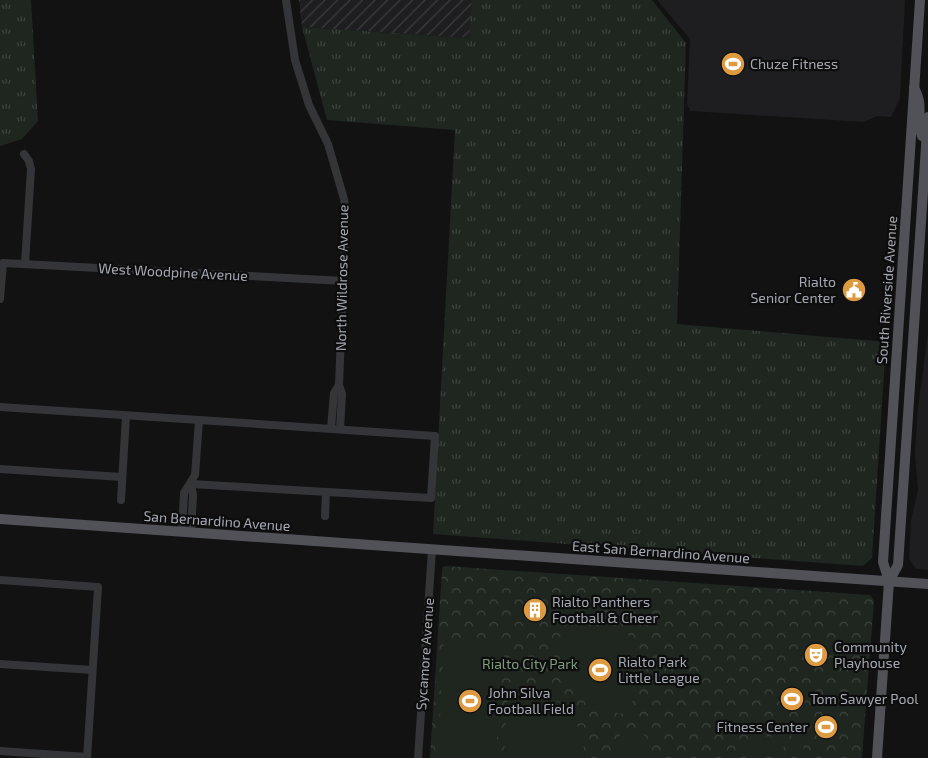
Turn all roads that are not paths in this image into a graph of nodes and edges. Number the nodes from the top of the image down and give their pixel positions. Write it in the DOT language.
graph roads {
  1 [pos="286,0"];
  2 [pos="920,0"];
  3 [pos="914,87"];
  4 [pos="928,117"];
  5 [pos="927,139"];
  6 [pos="24,154"];
  7 [pos="25,264"];
  8 [pos="344,281"];
  9 [pos="0,299"];
  10 [pos="339,385"];
  11 [pos="0,407"];
  12 [pos="126,416"];
  13 [pos="199,420"];
  14 [pos="331,428"];
  15 [pos="340,429"];
  16 [pos="0,469"];
  17 [pos="122,476"];
  18 [pos="191,484"];
  19 [pos="326,492"];
  20 [pos="121,500"];
  21 [pos="325,516"];
  22 [pos="0,519"];
  23 [pos="186,533"];
  24 [pos="432,550"];
  25 [pos="0,580"];
  26 [pos="889,581"];
  27 [pos="928,584"];
  28 [pos="0,664"];
  29 [pos="92,670"];
  30 [pos="0,751"];
  31 [pos="87,757"];
  32 [pos="418,758"];
  33 [pos="877,758"];
  1 -- 8 [label="street, North Wildrose Avenue"];
  2 -- 3 [label="main road, South Riverside Avenue"];
  3 -- 5 [label="main road"];
  3 -- 26 [label="main road, South Riverside Avenue"];
  4 -- 5 [label="main road, South Riverside Avenue"];
  5 -- 26 [label="main road, South Riverside Avenue"];
  6 -- 7 [label="street"];
  7 -- 8 [label="street, West Woodpine Avenue"];
  7 -- 9 [label="street, West Woodpine Avenue"];
  8 -- 10 [label="street, North Wildrose Avenue"];
  10 -- 14 [label="street, North Wildrose Avenue"];
  10 -- 15 [label="street, North Wildrose Avenue"];
  11 -- 12 [label="street"];
  12 -- 13 [label="street"];
  12 -- 17 [label="street"];
  13 -- 14 [label="street"];
  13 -- 18 [label="street"];
  14 -- 15 [label="street"];
  15 -- 19 [label="street"];
  16 -- 17 [label="street"];
  17 -- 20 [label="street"];
  18 -- 19 [label="street"];
  18 -- 23 [label="street"];
  19 -- 21 [label="street"];
  22 -- 23 [label="main road, San Bernardino Avenue"];
  23 -- 24 [label="main road, San Bernardino Avenue"];
  24 -- 26 [label="main road, East San Bernardino Avenue"];
  24 -- 32 [label="street, Sycamore Avenue"];
  25 -- 29 [label="street"];
  26 -- 27 [label="main road, East San Bernardino Avenue"];
  26 -- 33 [label="main road, South Riverside Avenue"];
  28 -- 29 [label="street"];
  29 -- 31 [label="street"];
  30 -- 31 [label="street"];
}
